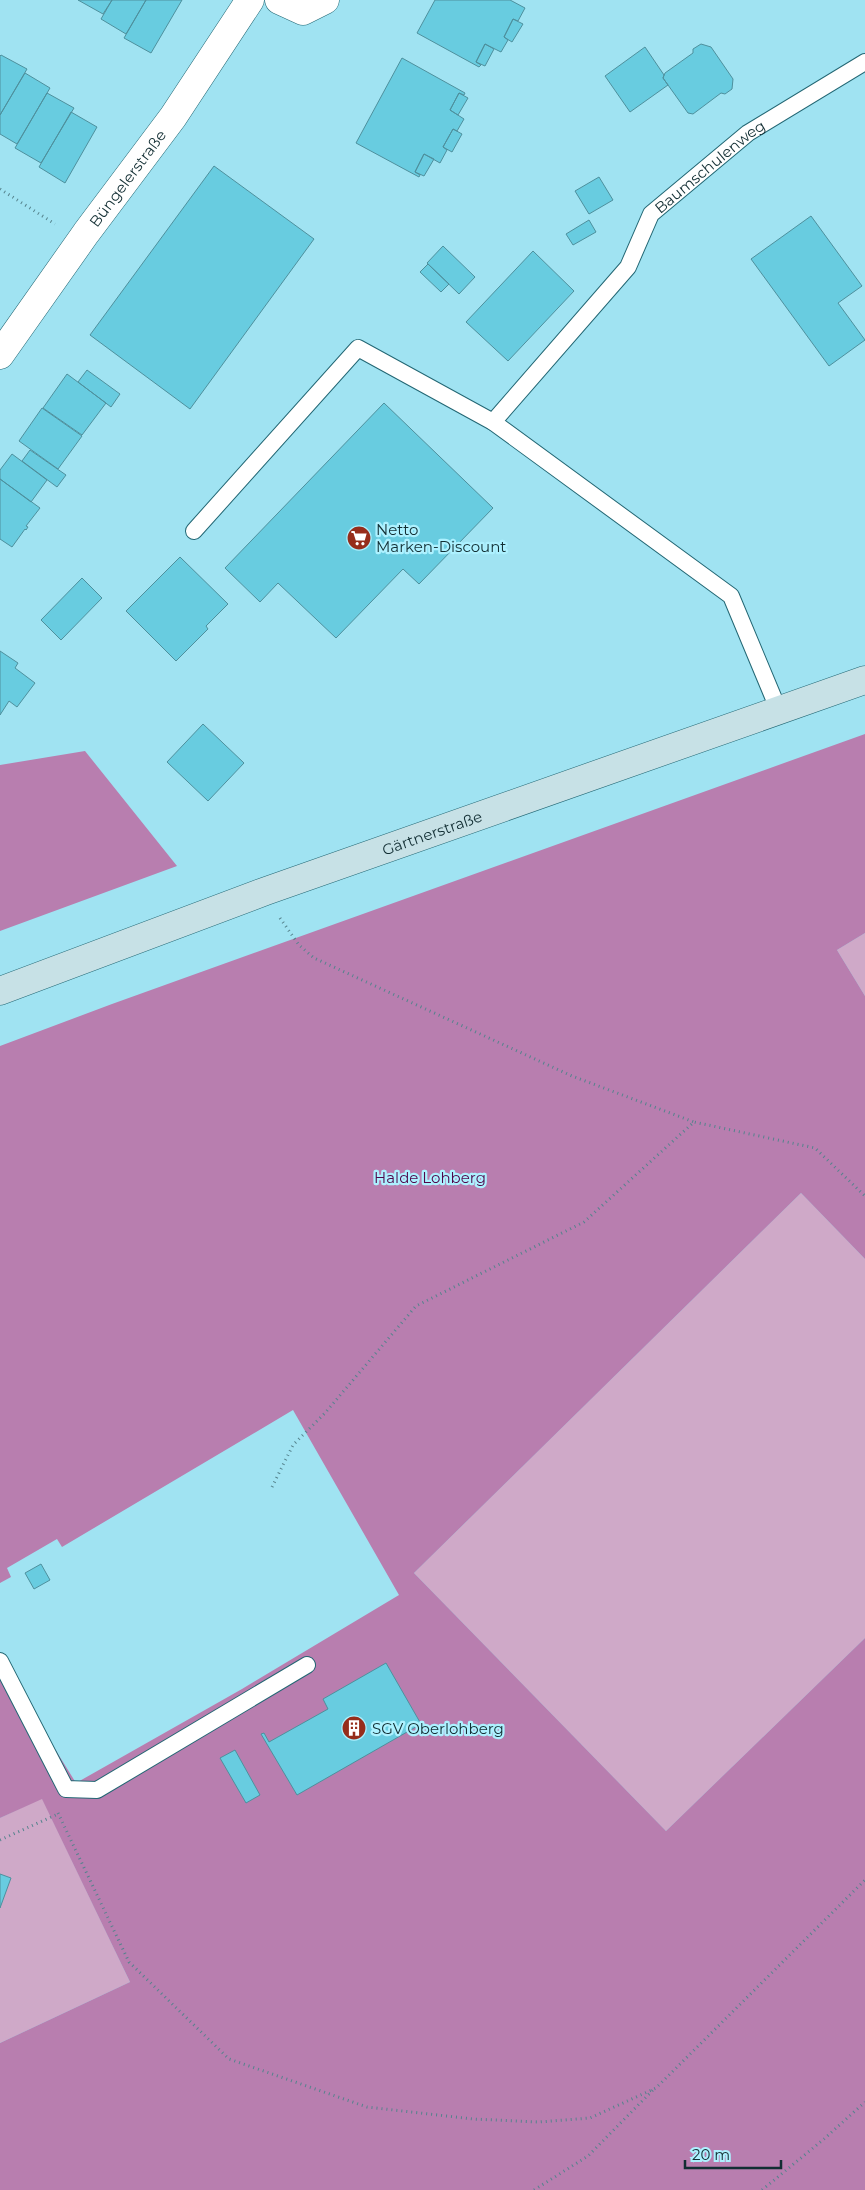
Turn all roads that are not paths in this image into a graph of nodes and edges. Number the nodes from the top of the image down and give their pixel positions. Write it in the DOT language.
graph roads {
  1 [pos="250,0"];
  2 [pos="279,0"];
  3 [pos="325,0"];
  4 [pos="865,62"];
  5 [pos="0,354"];
  6 [pos="494,422"];
  7 [pos="194,531"];
  8 [pos="865,680"];
  9 [pos="779,711"];
  10 [pos="0,991"];
  11 [pos="0,1662"];
  12 [pos="307,1665"];
  1 -- 5 [label="street, Büngelerstraße"];
  2 -- 3 [label="street"];
  4 -- 6 [label="lane, Baumschulenweg"];
  6 -- 7 [label="lane"];
  6 -- 9 [label="lane"];
  8 -- 9 [label="main road, Gärtnerstraße"];
  9 -- 10 [label="main road, Gärtnerstraße"];
  11 -- 12 [label="lane"];
}
